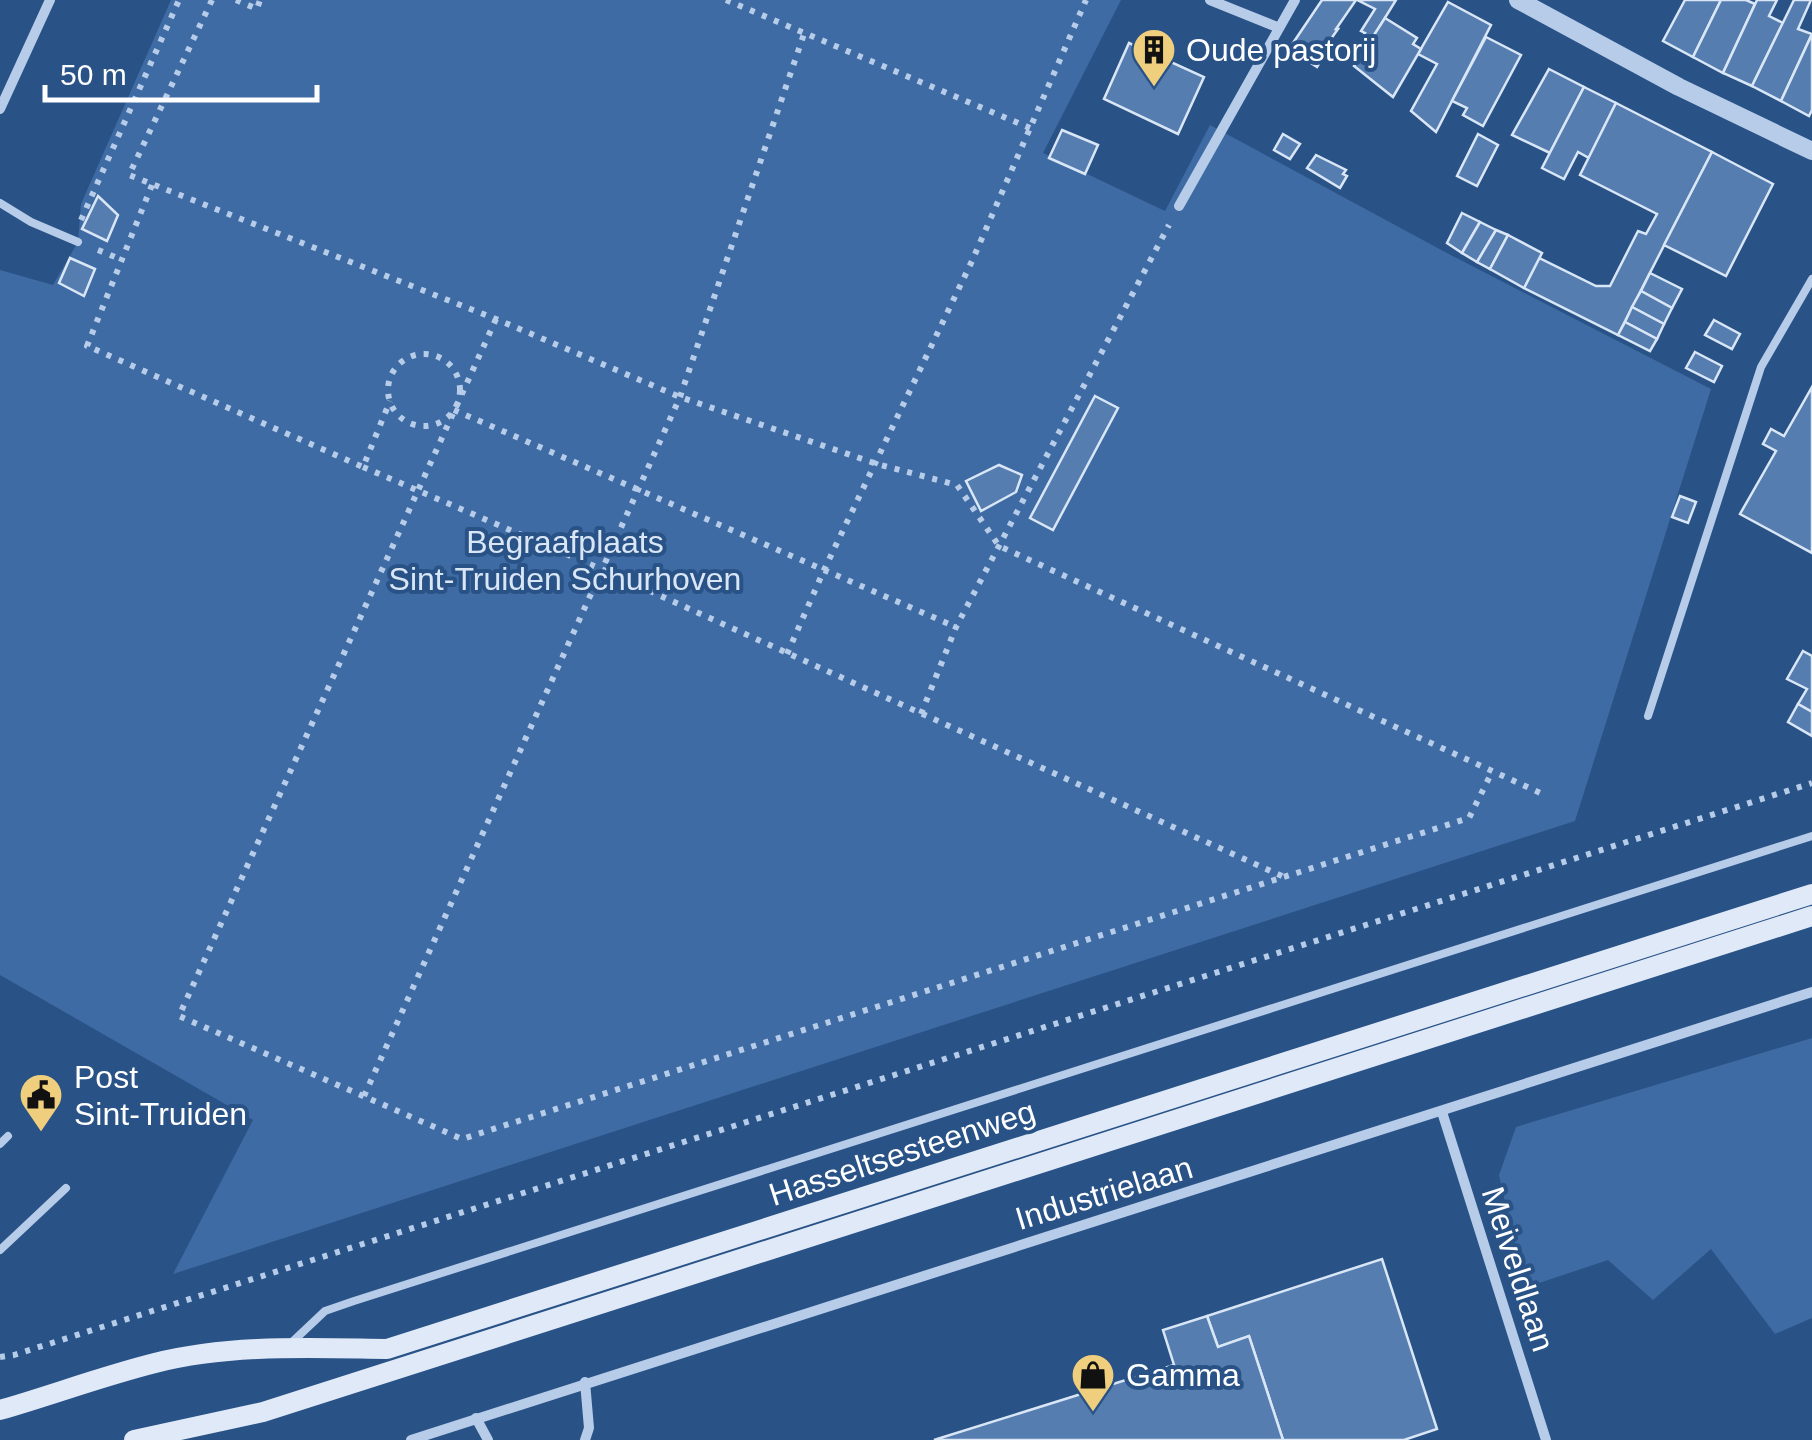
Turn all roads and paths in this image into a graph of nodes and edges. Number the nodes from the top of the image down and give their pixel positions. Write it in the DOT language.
graph roads {
  1 [pos="50,0"];
  2 [pos="180,0"];
  3 [pos="212,0"];
  4 [pos="236,0"];
  5 [pos="260,0"];
  6 [pos="726,0"];
  7 [pos="1086,0"];
  8 [pos="1210,0"];
  9 [pos="1295,0"];
  10 [pos="1518,0"];
  11 [pos="1277,27"];
  12 [pos="805,31"];
  13 [pos="0,109"];
  14 [pos="1030,128"];
  15 [pos="1812,151"];
  16 [pos="152,185"];
  17 [pos="0,204"];
  18 [pos="1178,206"];
  19 [pos="75,241"];
  20 [pos="1812,279"];
  21 [pos="496,319"];
  22 [pos="680,397"];
  23 [pos="390,401"];
  24 [pos="454,410"];
  25 [pos="876,464"];
  26 [pos="363,467"];
  27 [pos="418,490"];
  28 [pos="639,490"];
  29 [pos="999,546"];
  30 [pos="601,569"];
  31 [pos="824,570"];
  32 [pos="956,627"];
  33 [pos="788,654"];
  34 [pos="921,714"];
  35 [pos="1648,716"];
  36 [pos="1492,772"];
  37 [pos="1812,782"];
  38 [pos="1547,796"];
  39 [pos="1812,836"];
  40 [pos="1284,877"];
  41 [pos="1812,894"];
  42 [pos="1812,916"];
  43 [pos="1812,992"];
  44 [pos="364,1096"];
  45 [pos="1442,1112"];
  46 [pos="8,1136"];
  47 [pos="0,1144"];
  48 [pos="66,1188"];
  49 [pos="0,1250"];
  50 [pos="285,1348"];
  51 [pos="0,1356"];
  52 [pos="585,1382"];
  53 [pos="0,1410"];
  54 [pos="476,1418"];
  55 [pos="134,1440"];
  56 [pos="411,1440"];
  57 [pos="488,1440"];
  58 [pos="585,1440"];
  59 [pos="1546,1440"];
  1 -- 13 [label="street"];
  2 -- 19 [label="path"];
  3 -- 16 [label="path"];
  4 -- 5 [label="path"];
  6 -- 12 [label="path"];
  7 -- 14 [label="path"];
  8 -- 11 [label="street"];
  9 -- 11 [label="street"];
  10 -- 15 [label="street"];
  11 -- 18 [label="street"];
  12 -- 14 [label="path"];
  12 -- 22 [label="path"];
  14 -- 25 [label="path"];
  16 -- 21 [label="path"];
  16 -- 26 [label="path"];
  17 -- 19 [label="lane"];
  18 -- 29 [label="path"];
  20 -- 35 [label="lane"];
  21 -- 22 [label="path"];
  21 -- 24 [label="path"];
  22 -- 25 [label="path"];
  22 -- 28 [label="path"];
  23 -- 24 [label="path"];
  23 -- 24 [label="path"];
  23 -- 26 [label="path"];
  24 -- 27 [label="path"];
  24 -- 28 [label="path"];
  25 -- 29 [label="path"];
  25 -- 31 [label="path"];
  26 -- 27 [label="path"];
  27 -- 30 [label="path"];
  27 -- 44 [label="path"];
  28 -- 30 [label="path"];
  28 -- 31 [label="path"];
  29 -- 32 [label="path"];
  29 -- 36 [label="path"];
  30 -- 33 [label="path"];
  30 -- 44 [label="path"];
  31 -- 32 [label="path"];
  31 -- 33 [label="path"];
  32 -- 34 [label="path"];
  33 -- 34 [label="path"];
  34 -- 40 [label="path"];
  36 -- 38 [label="path"];
  36 -- 40 [label="path"];
  37 -- 51 [label="path"];
  39 -- 50 [label="lane"];
  40 -- 44 [label="path"];
  41 -- 50 [label="main road, Hasseltsesteenweg"];
  42 -- 55 [label="main road, Hasseltsesteenweg"];
  43 -- 45 [label="street, Industrielaan"];
  45 -- 52 [label="street, Industrielaan"];
  45 -- 59 [label="street, Meiveldlaan"];
  46 -- 47 [label="lane"];
  48 -- 49 [label="lane"];
  50 -- 53 [label="main road, Hasseltsesteenweg"];
  52 -- 54 [label="street, Industrielaan"];
  52 -- 58 [label="street"];
  54 -- 56 [label="street, Industrielaan"];
  54 -- 57 [label="street"];
}
